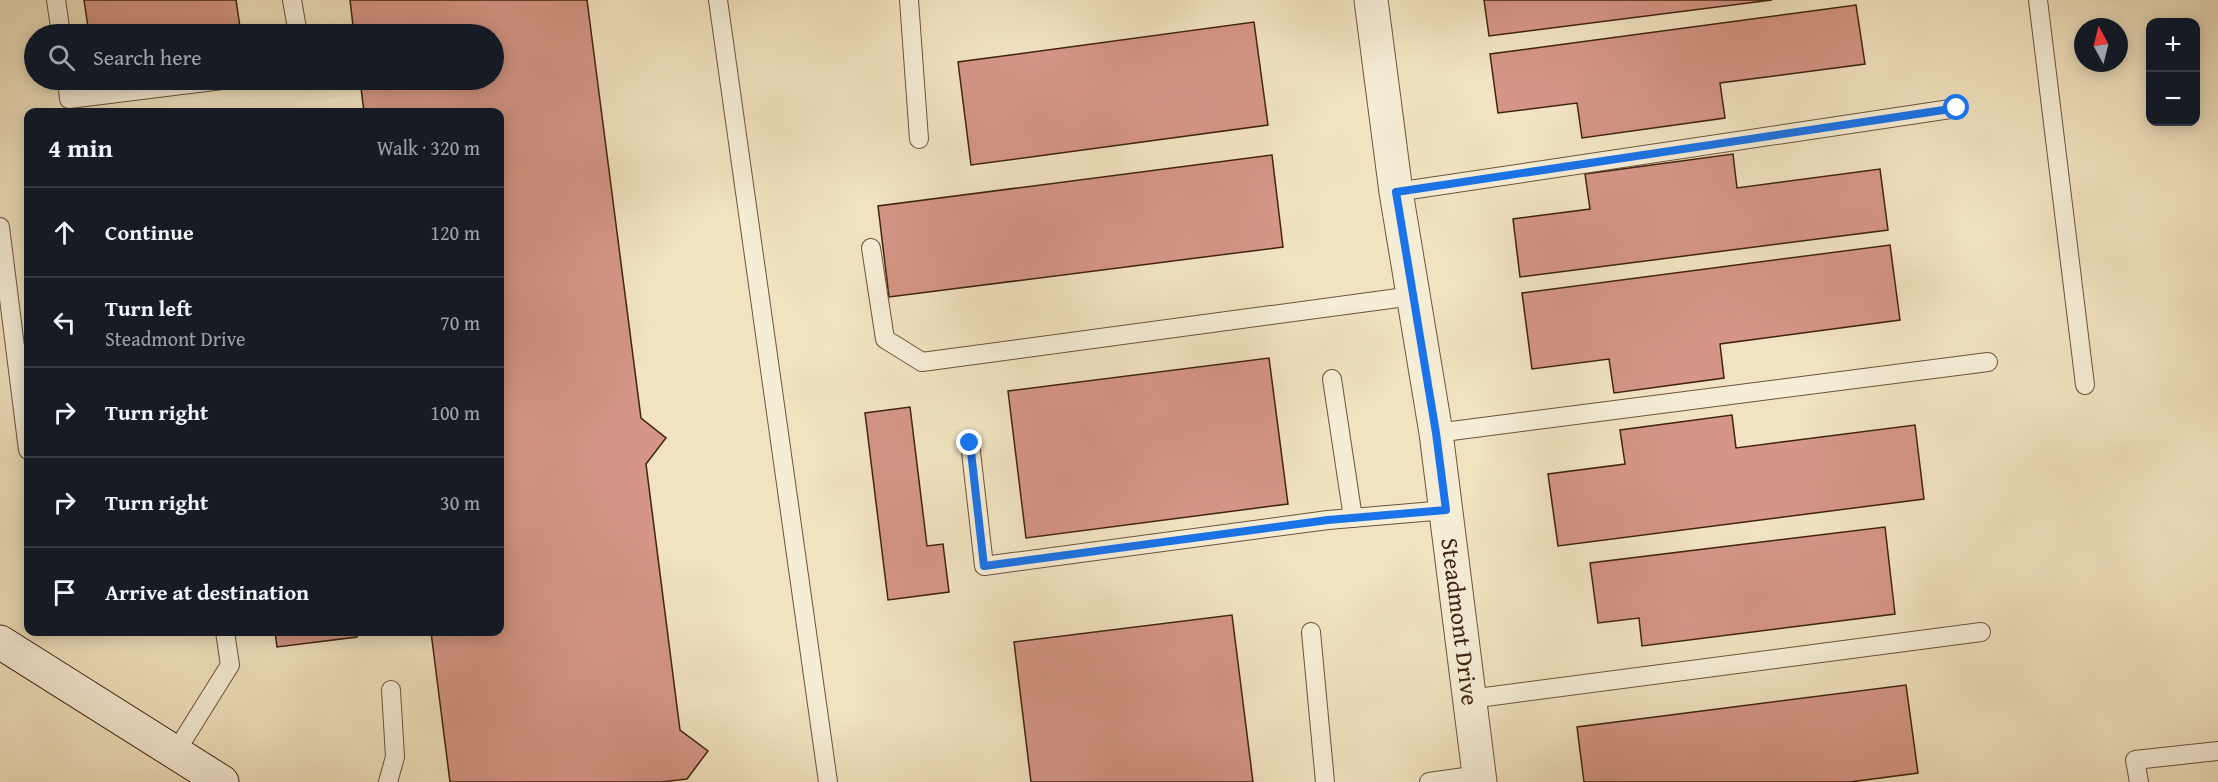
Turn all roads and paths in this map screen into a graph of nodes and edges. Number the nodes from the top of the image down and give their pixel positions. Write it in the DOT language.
graph roads {
  1 [pos="56,0"];
  2 [pos="292,0"];
  3 [pos="718,0"];
  4 [pos="909,0"];
  5 [pos="1371,0"];
  6 [pos="2038,0"];
  7 [pos="60,24"];
  8 [pos="296,24"];
  9 [pos="68,90"];
  10 [pos="141,90"];
  11 [pos="1957,108"];
  12 [pos="919,139"];
  13 [pos="1396,192"];
  14 [pos="0,227"];
  15 [pos="871,248"];
  16 [pos="1413,296"];
  17 [pos="1988,362"];
  18 [pos="1332,379"];
  19 [pos="2085,384"];
  20 [pos="24,418"];
  21 [pos="1436,433"];
  22 [pos="970,443"];
  23 [pos="1446,510"];
  24 [pos="1353,518"];
  25 [pos="1311,632"];
  26 [pos="1981,632"];
  27 [pos="226,636"];
  28 [pos="0,642"];
  29 [pos="391,690"];
  30 [pos="1470,699"];
  31 [pos="2218,750"];
  32 [pos="175,753"];
  33 [pos="1480,778"];
  34 [pos="222,782"];
  35 [pos="388,782"];
  36 [pos="828,782"];
  37 [pos="1325,782"];
  38 [pos="1429,782"];
  39 [pos="2139,782"];
  1 -- 7 [label="lane"];
  2 -- 8 [label="lane"];
  3 -- 36 [label="lane"];
  4 -- 12 [label="lane"];
  5 -- 13 [label="street, Steadmont Drive"];
  6 -- 19 [label="lane"];
  9 -- 10 [label="lane"];
  11 -- 13 [label="lane"];
  13 -- 16 [label="street, Steadmont Drive"];
  14 -- 20 [label="lane"];
  15 -- 16 [label="lane"];
  16 -- 21 [label="street, Steadmont Drive"];
  17 -- 21 [label="lane"];
  18 -- 24 [label="lane"];
  21 -- 23 [label="street, Steadmont Drive"];
  22 -- 24 [label="lane"];
  23 -- 24 [label="lane"];
  23 -- 30 [label="street, Steadmont Drive"];
  25 -- 37 [label="lane"];
  26 -- 30 [label="lane"];
  27 -- 32 [label="lane"];
  28 -- 32 [label="street"];
  29 -- 35 [label="lane"];
  30 -- 33 [label="street, Steadmont Drive"];
  31 -- 39 [label="lane"];
  32 -- 34 [label="street"];
  33 -- 38 [label="lane"];
}
